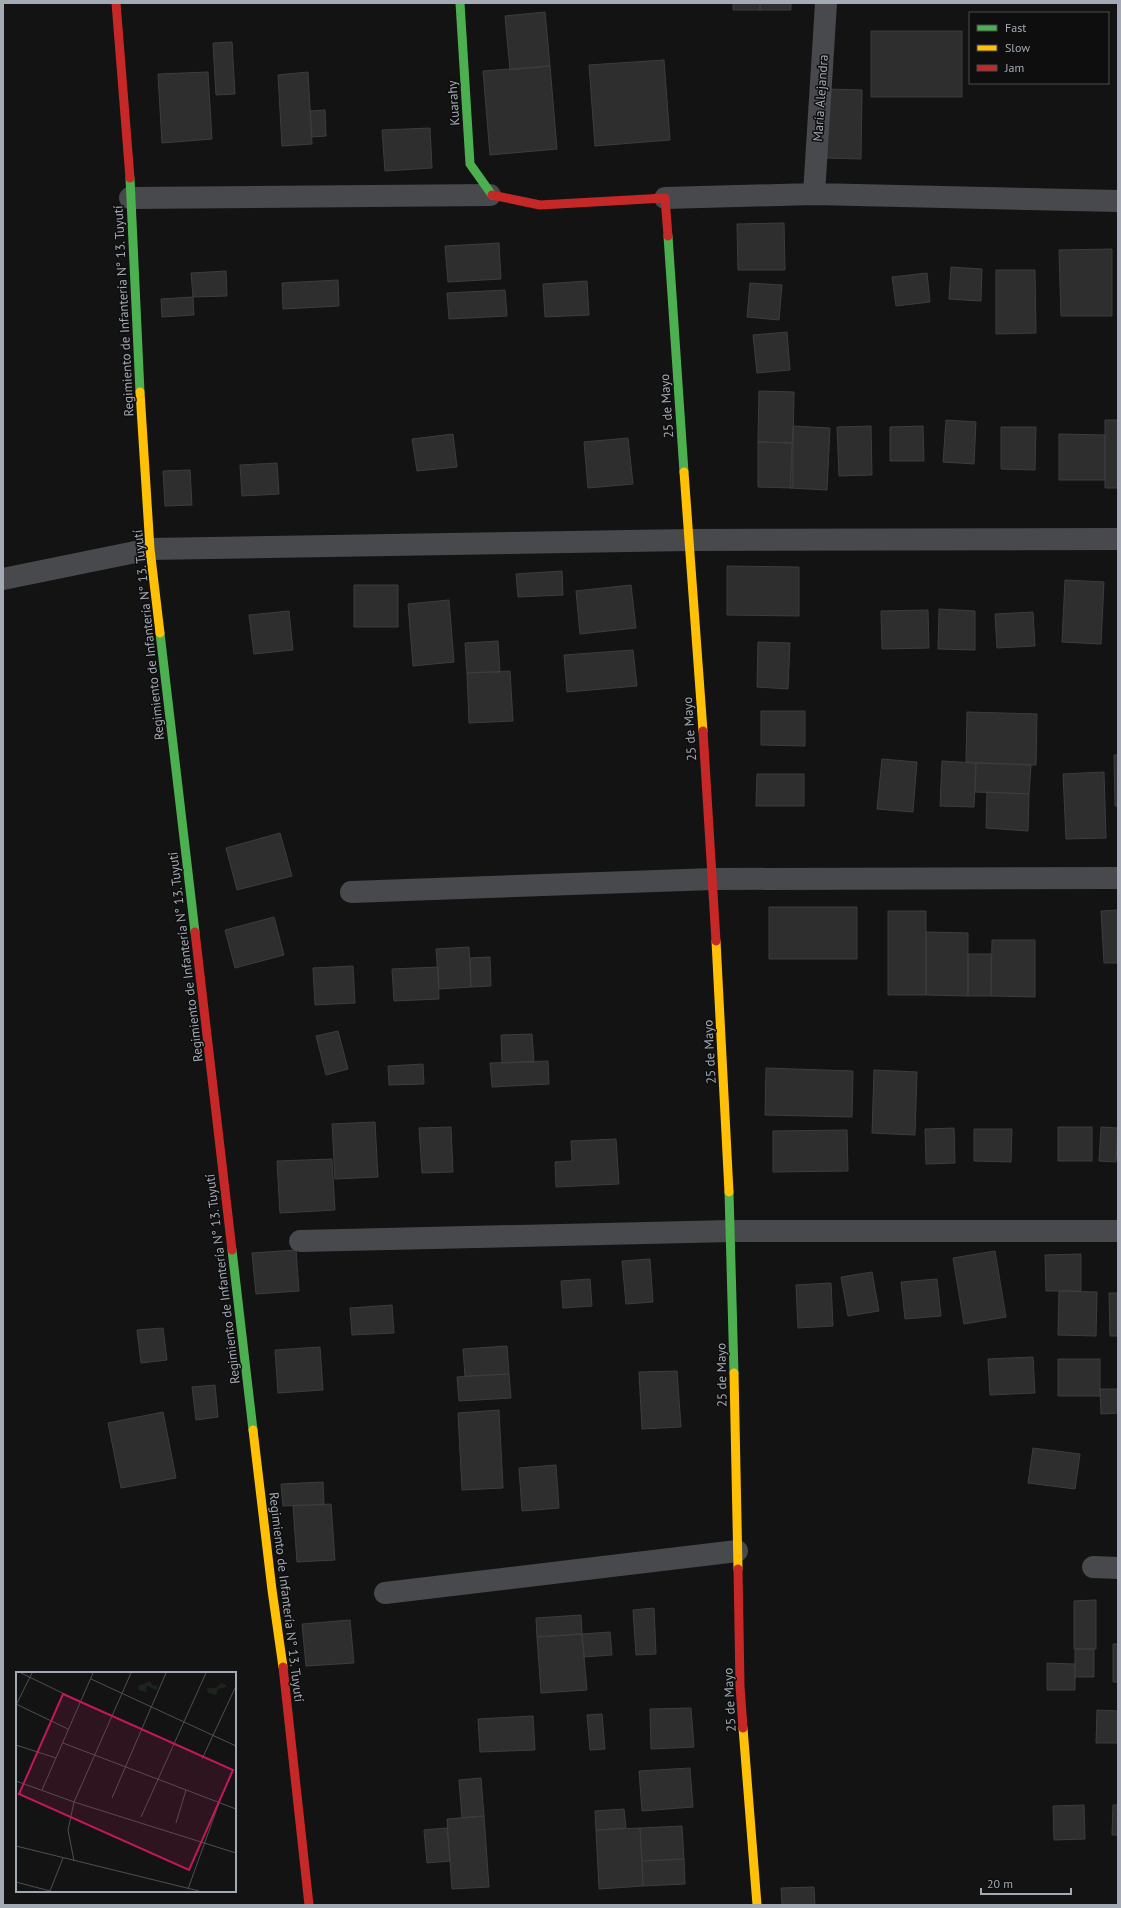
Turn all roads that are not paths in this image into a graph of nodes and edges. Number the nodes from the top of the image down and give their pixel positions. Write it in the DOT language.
graph roads {
  1 [pos="116,3"];
  2 [pos="460,3"];
  3 [pos="826,3"];
  4 [pos="814,194"];
  5 [pos="490,195"];
  6 [pos="130,198"];
  7 [pos="665,198"];
  8 [pos="1118,201"];
  9 [pos="1118,539"];
  10 [pos="689,540"];
  11 [pos="150,549"];
  12 [pos="3,580"];
  13 [pos="1118,878"];
  14 [pos="713,879"];
  15 [pos="352,892"];
  16 [pos="731,1231"];
  17 [pos="1118,1231"];
  18 [pos="300,1241"];
  19 [pos="738,1551"];
  20 [pos="1094,1568"];
  21 [pos="1118,1568"];
  22 [pos="385,1593"];
  23 [pos="309,1905"];
  24 [pos="757,1905"];
  1 -- 6 [label="street, Regimiento de Infantería N° 13. Tuyutí"];
  2 -- 5 [label="street, Kuarahy"];
  3 -- 4 [label="street, María Alejandra"];
  4 -- 7 [label="street"];
  4 -- 8 [label="street"];
  5 -- 6 [label="street"];
  5 -- 7 [label="street"];
  6 -- 11 [label="street, Regimiento de Infantería N° 13. Tuyutí"];
  7 -- 10 [label="street, 25 de Mayo"];
  9 -- 10 [label="street"];
  10 -- 11 [label="street"];
  10 -- 14 [label="street, 25 de Mayo"];
  11 -- 12 [label="street"];
  11 -- 23 [label="street, Regimiento de Infantería N° 13. Tuyutí"];
  13 -- 14 [label="street"];
  14 -- 15 [label="street"];
  14 -- 16 [label="street, 25 de Mayo"];
  16 -- 17 [label="street"];
  16 -- 18 [label="street"];
  16 -- 19 [label="street, 25 de Mayo"];
  19 -- 22 [label="street"];
  19 -- 24 [label="street, 25 de Mayo"];
  20 -- 21 [label="street"];
}
